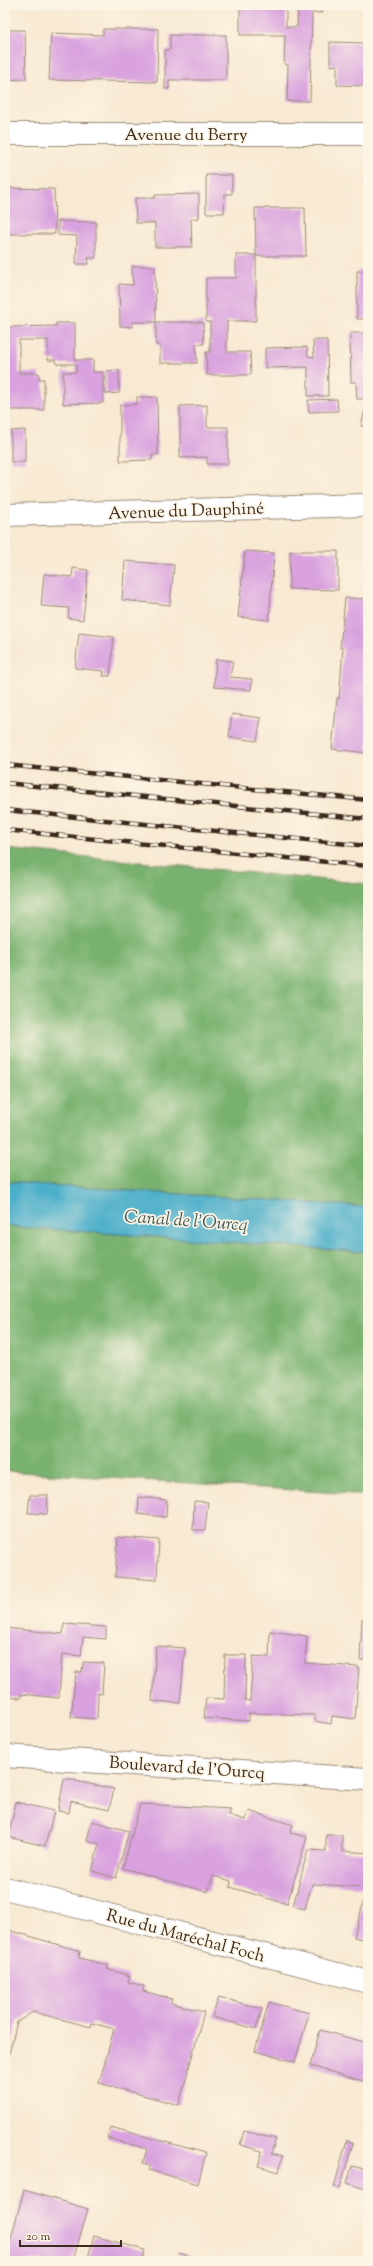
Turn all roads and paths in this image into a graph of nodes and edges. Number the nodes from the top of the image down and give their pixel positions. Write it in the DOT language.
graph roads {
  1 [pos="5,134"];
  2 [pos="368,134"];
  3 [pos="368,505"];
  4 [pos="5,515"];
  5 [pos="5,1756"];
  6 [pos="368,1779"];
  7 [pos="5,1888"];
  8 [pos="368,1982"];
  1 -- 2 [label="street, Avenue du Berry"];
  3 -- 4 [label="street, Avenue du Dauphiné"];
  5 -- 6 [label="street, Boulevard de l'Ourcq"];
  7 -- 8 [label="street, Rue du Maréchal Foch"];
}
